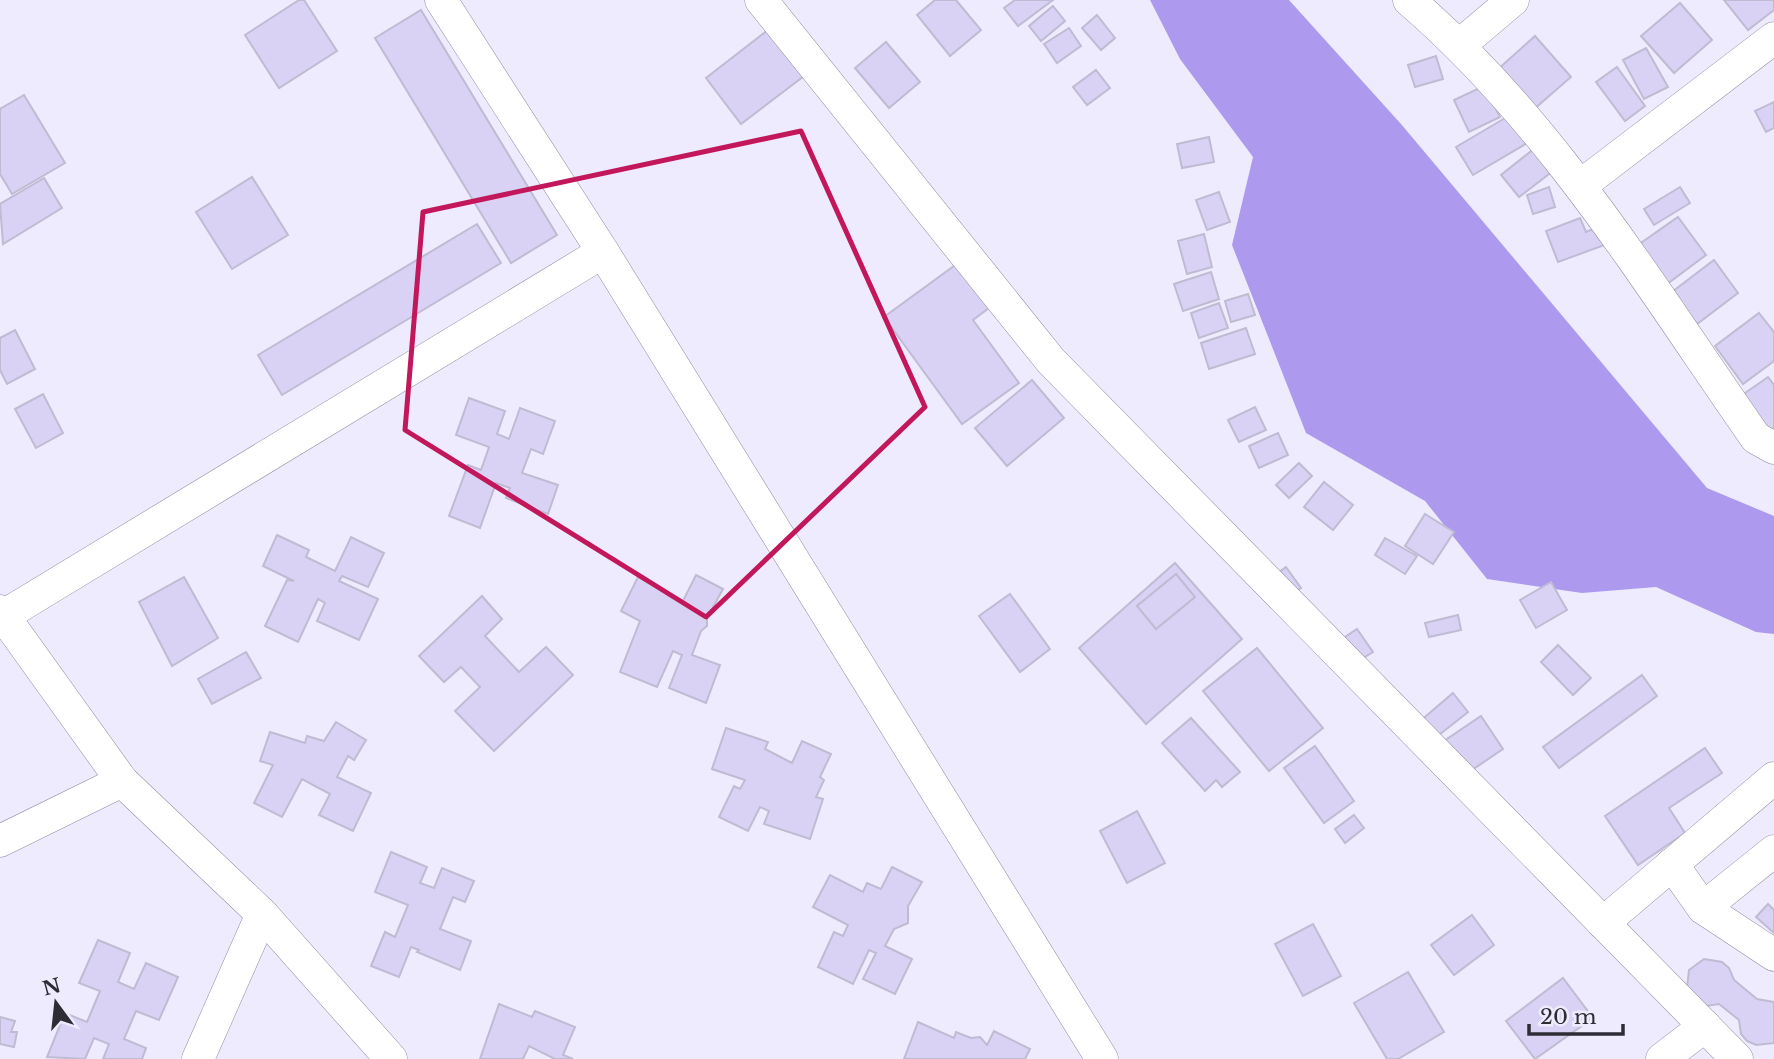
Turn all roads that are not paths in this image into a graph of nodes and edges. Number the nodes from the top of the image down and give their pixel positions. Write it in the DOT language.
graph roads {
  1 [pos="441,0"];
  2 [pos="761,0"];
  3 [pos="1409,0"];
  4 [pos="1513,0"];
  5 [pos="1774,38"];
  6 [pos="1461,44"];
  7 [pos="1580,186"];
  8 [pos="603,252"];
  9 [pos="1774,448"];
  10 [pos="1,615"];
  11 [pos="1774,778"];
  12 [pos="122,781"];
  13 [pos="0,841"];
  14 [pos="1774,851"];
  15 [pos="1672,864"];
  16 [pos="1703,908"];
  17 [pos="262,914"];
  18 [pos="1603,923"];
  19 [pos="1774,955"];
  20 [pos="1705,1026"];
  21 [pos="198,1059"];
  22 [pos="391,1059"];
  23 [pos="1102,1059"];
  24 [pos="1662,1059"];
  25 [pos="1737,1059"];
  1 -- 8 [label="street"];
  2 -- 18 [label="street"];
  3 -- 6 [label="street"];
  4 -- 6 [label="street"];
  5 -- 7 [label="street"];
  6 -- 7 [label="street"];
  7 -- 9 [label="street"];
  8 -- 10 [label="street"];
  8 -- 23 [label="street"];
  10 -- 12 [label="street"];
  11 -- 15 [label="street"];
  12 -- 13 [label="street"];
  12 -- 17 [label="street"];
  14 -- 16 [label="street"];
  15 -- 16 [label="street"];
  15 -- 18 [label="street"];
  16 -- 19 [label="street"];
  17 -- 21 [label="street"];
  17 -- 22 [label="street"];
  18 -- 20 [label="street"];
  20 -- 24 [label="street"];
  20 -- 25 [label="street"];
}
